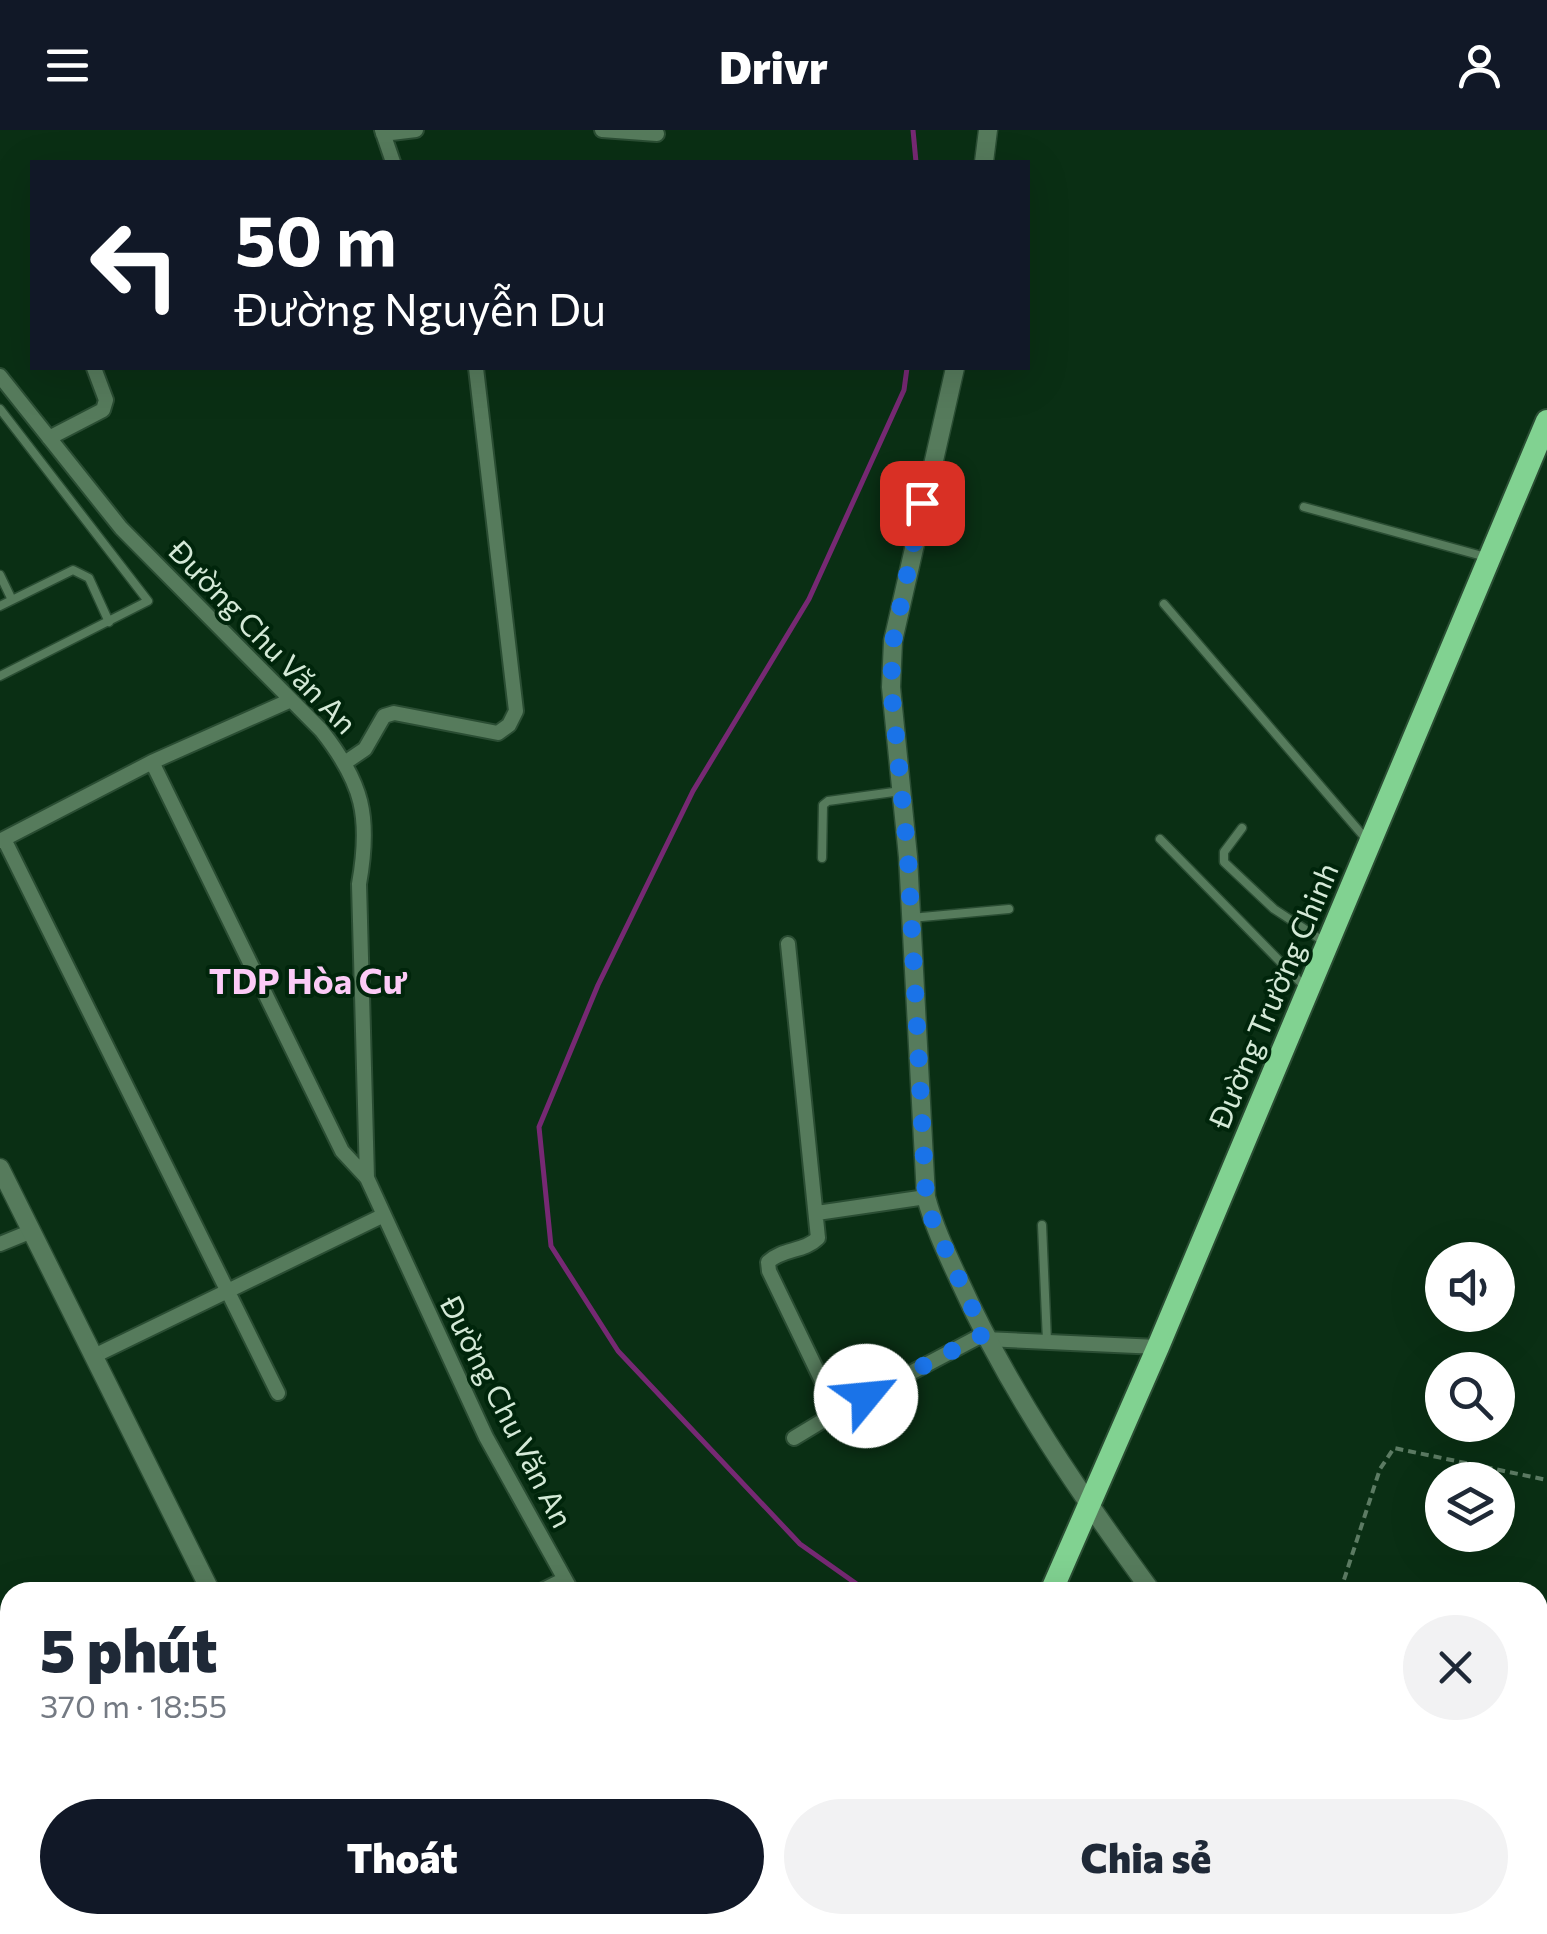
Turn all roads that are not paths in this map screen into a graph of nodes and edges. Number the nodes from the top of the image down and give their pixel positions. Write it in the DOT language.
graph roads {
  1 [pos="416,130"];
  2 [pos="602,130"];
  3 [pos="988,130"];
  4 [pos="383,132"];
  5 [pos="657,134"];
  6 [pos="392,160"];
  7 [pos="984,160"];
  8 [pos="95,370"];
  9 [pos="476,370"];
  10 [pos="955,370"];
  11 [pos="0,376"];
  12 [pos="0,409"];
  13 [pos="1545,429"];
  14 [pos="49,438"];
  15 [pos="1304,506"];
  16 [pos="1490,558"];
  17 [pos="0,574"];
  18 [pos="12,600"];
  19 [pos="1164,604"];
  20 [pos="0,606"];
  21 [pos="109,622"];
  22 [pos="0,676"];
  23 [pos="291,700"];
  24 [pos="152,762"];
  25 [pos="346,762"];
  26 [pos="901,790"];
  27 [pos="1242,828"];
  28 [pos="1160,839"];
  29 [pos="2,840"];
  30 [pos="1368,842"];
  31 [pos="822,858"];
  32 [pos="1009,909"];
  33 [pos="911,918"];
  34 [pos="1326,942"];
  35 [pos="788,944"];
  36 [pos="1306,988"];
  37 [pos="0,1168"];
  38 [pos="367,1178"];
  39 [pos="926,1197"];
  40 [pos="816,1214"];
  41 [pos="384,1216"];
  42 [pos="1042,1225"];
  43 [pos="32,1231"];
  44 [pos="0,1244"];
  45 [pos="228,1290"];
  46 [pos="984,1336"];
  47 [pos="1046,1342"];
  48 [pos="1158,1347"];
  49 [pos="94,1356"];
  50 [pos="278,1392"];
  51 [pos="837,1412"];
  52 [pos="794,1438"];
  53 [pos="1087,1504"];
  54 [pos="206,1582"];
  55 [pos="566,1582"];
  56 [pos="1055,1582"];
  57 [pos="1145,1582"];
  1 -- 4 [label="street"];
  2 -- 5 [label="street"];
  3 -- 7 [label="street"];
  4 -- 6 [label="street"];
  8 -- 14 [label="street"];
  9 -- 25 [label="street"];
  10 -- 26 [label="street"];
  11 -- 14 [label="street, Đường Chu Văn An"];
  12 -- 21 [label="lane"];
  13 -- 16 [label="main road, Đường Trường Chinh"];
  14 -- 23 [label="street, Đường Chu Văn An"];
  15 -- 16 [label="lane"];
  16 -- 30 [label="main road, Đường Trường Chinh"];
  17 -- 18 [label="lane"];
  18 -- 20 [label="lane"];
  18 -- 21 [label="lane"];
  19 -- 30 [label="lane"];
  21 -- 22 [label="lane"];
  23 -- 24 [label="street"];
  23 -- 25 [label="street, Đường Chu Văn An"];
  24 -- 29 [label="street"];
  24 -- 38 [label="street"];
  25 -- 38 [label="street, Đường Chu Văn An"];
  26 -- 31 [label="lane"];
  26 -- 33 [label="street"];
  27 -- 34 [label="lane"];
  28 -- 36 [label="lane"];
  29 -- 45 [label="street"];
  30 -- 34 [label="main road, Đường Trường Chinh"];
  32 -- 33 [label="lane"];
  33 -- 39 [label="street"];
  34 -- 36 [label="main road, Đường Trường Chinh"];
  35 -- 40 [label="street"];
  36 -- 48 [label="main road, Đường Trường Chinh"];
  37 -- 43 [label="street"];
  38 -- 41 [label="street, Đường Chu Văn An"];
  39 -- 40 [label="street"];
  39 -- 46 [label="street"];
  40 -- 51 [label="street"];
  41 -- 45 [label="street"];
  41 -- 55 [label="street, Đường Chu Văn An"];
  42 -- 47 [label="lane"];
  43 -- 44 [label="street"];
  43 -- 49 [label="street"];
  45 -- 49 [label="street"];
  45 -- 50 [label="street"];
  46 -- 47 [label="street"];
  46 -- 51 [label="street"];
  46 -- 53 [label="street"];
  47 -- 48 [label="street"];
  48 -- 53 [label="main road, Đường Trường Chinh"];
  49 -- 54 [label="street"];
  51 -- 52 [label="street"];
  53 -- 56 [label="main road, Đường Trường Chinh"];
  53 -- 57 [label="street"];
}
